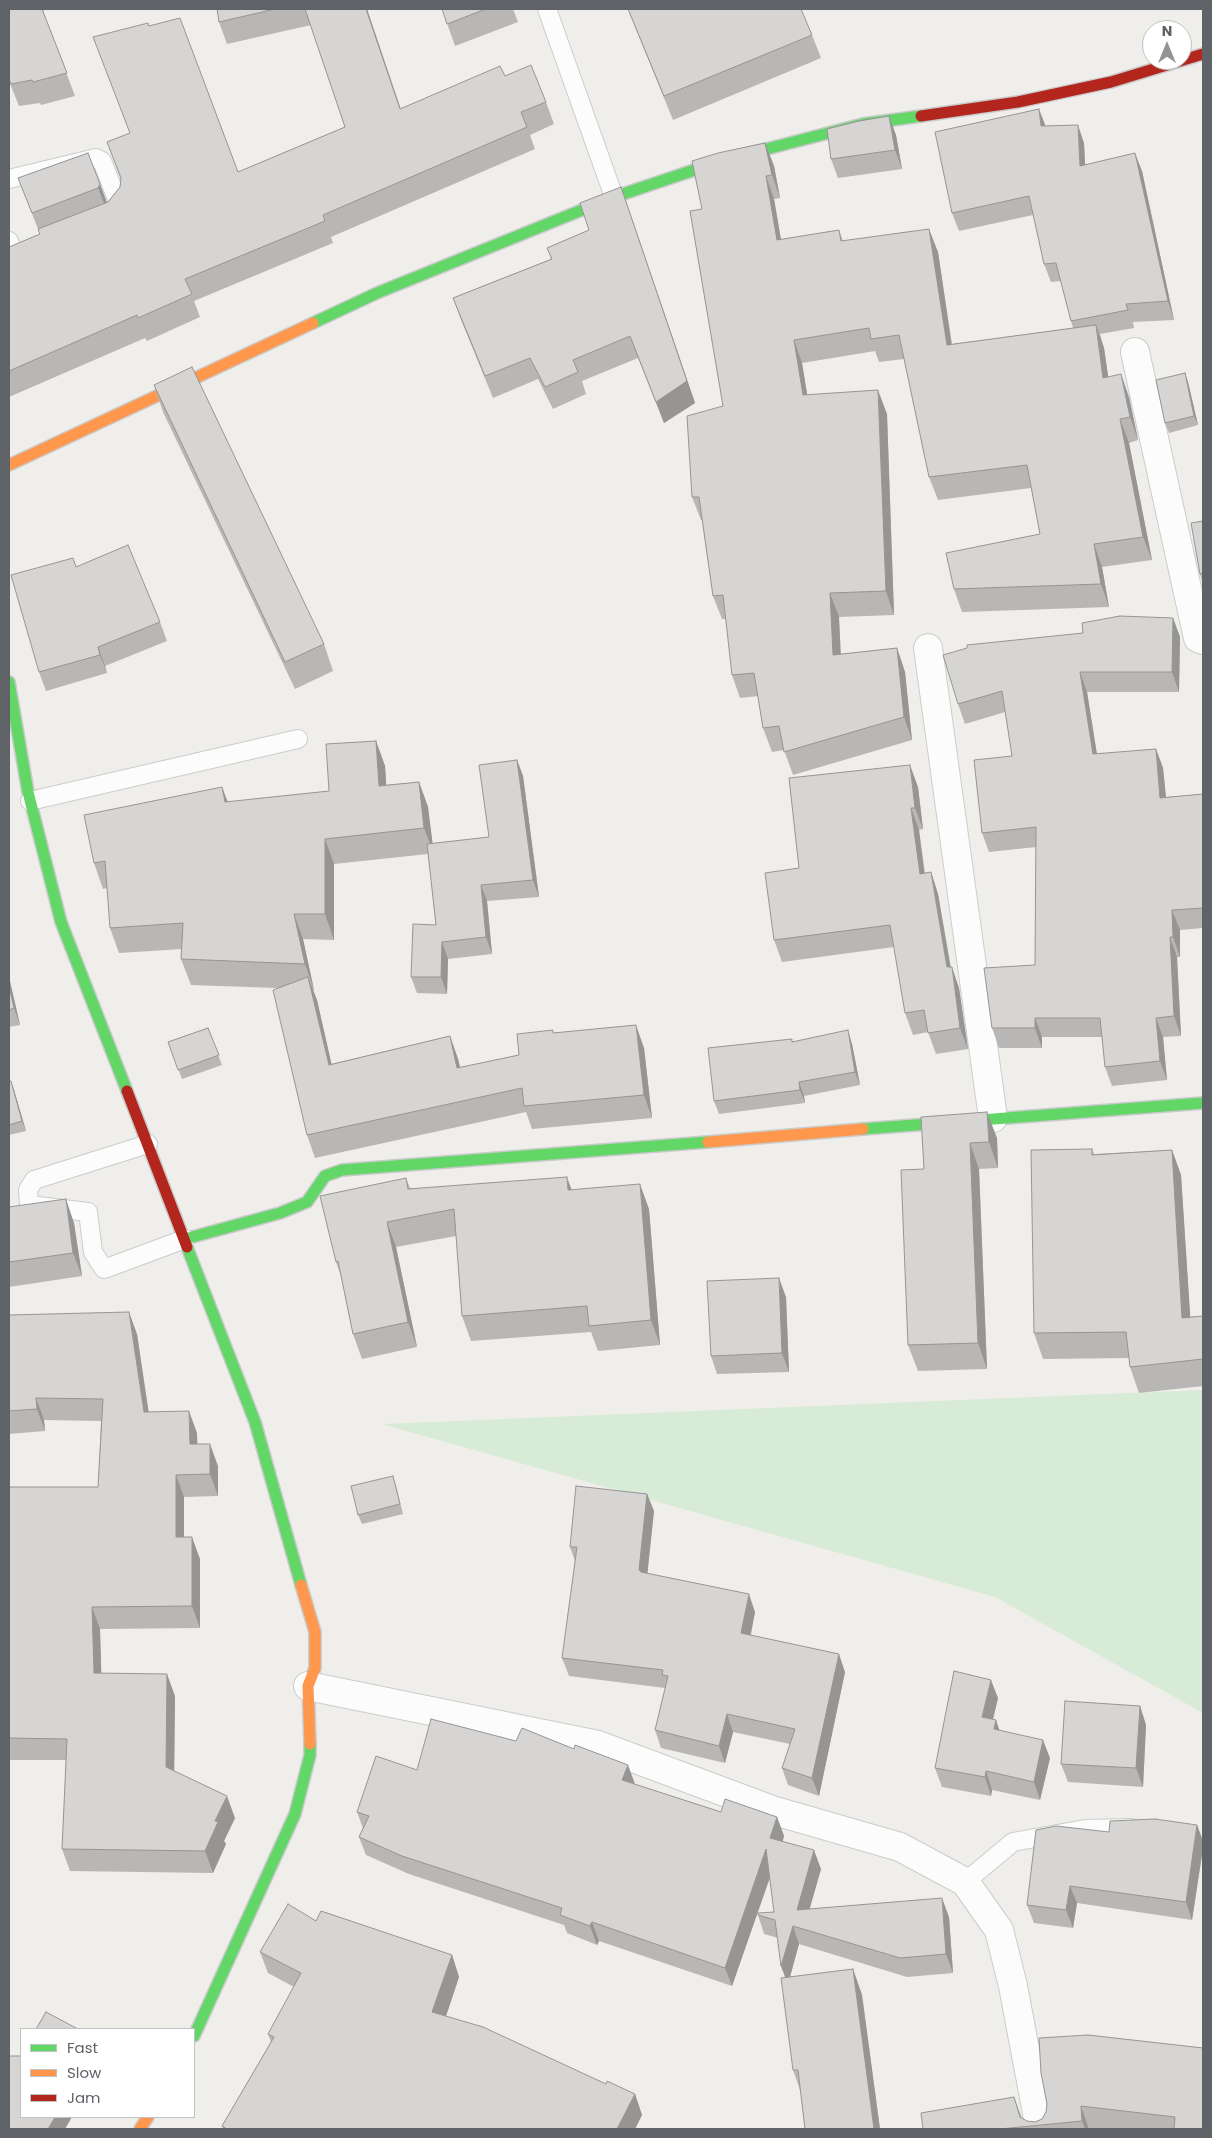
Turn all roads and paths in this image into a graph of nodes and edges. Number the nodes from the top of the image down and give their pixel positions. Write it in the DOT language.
graph roads {
  1 [pos="547,9"];
  2 [pos="1203,54"];
  3 [pos="9,179"];
  4 [pos="614,197"];
  5 [pos="94,222"];
  6 [pos="31,246"];
  7 [pos="10,250"];
  8 [pos="1135,352"];
  9 [pos="9,465"];
  10 [pos="1203,640"];
  11 [pos="928,648"];
  12 [pos="9,682"];
  13 [pos="298,739"];
  14 [pos="30,801"];
  15 [pos="1203,1103"];
  16 [pos="993,1118"];
  17 [pos="148,1144"];
  18 [pos="186,1239"];
  19 [pos="308,1686"];
  20 [pos="1150,1827"];
  21 [pos="965,1882"];
  22 [pos="195,2034"];
  23 [pos="147,2118"];
  24 [pos="140,2129"];
  25 [pos="1040,2129"];
  1 -- 4 [label="lane"];
  2 -- 4 [label="street"];
  3 -- 5 [label="lane"];
  4 -- 9 [label="street"];
  6 -- 7 [label="lane"];
  8 -- 10 [label="street"];
  11 -- 16 [label="street"];
  12 -- 14 [label="street"];
  13 -- 14 [label="lane"];
  14 -- 17 [label="street"];
  15 -- 16 [label="street"];
  16 -- 18 [label="street"];
  17 -- 18 [label="street"];
  17 -- 18 [label="lane"];
  18 -- 19 [label="street"];
  19 -- 21 [label="street"];
  19 -- 22 [label="street"];
  20 -- 21 [label="lane"];
  21 -- 25 [label="street"];
  23 -- 24 [label="street"];
}
